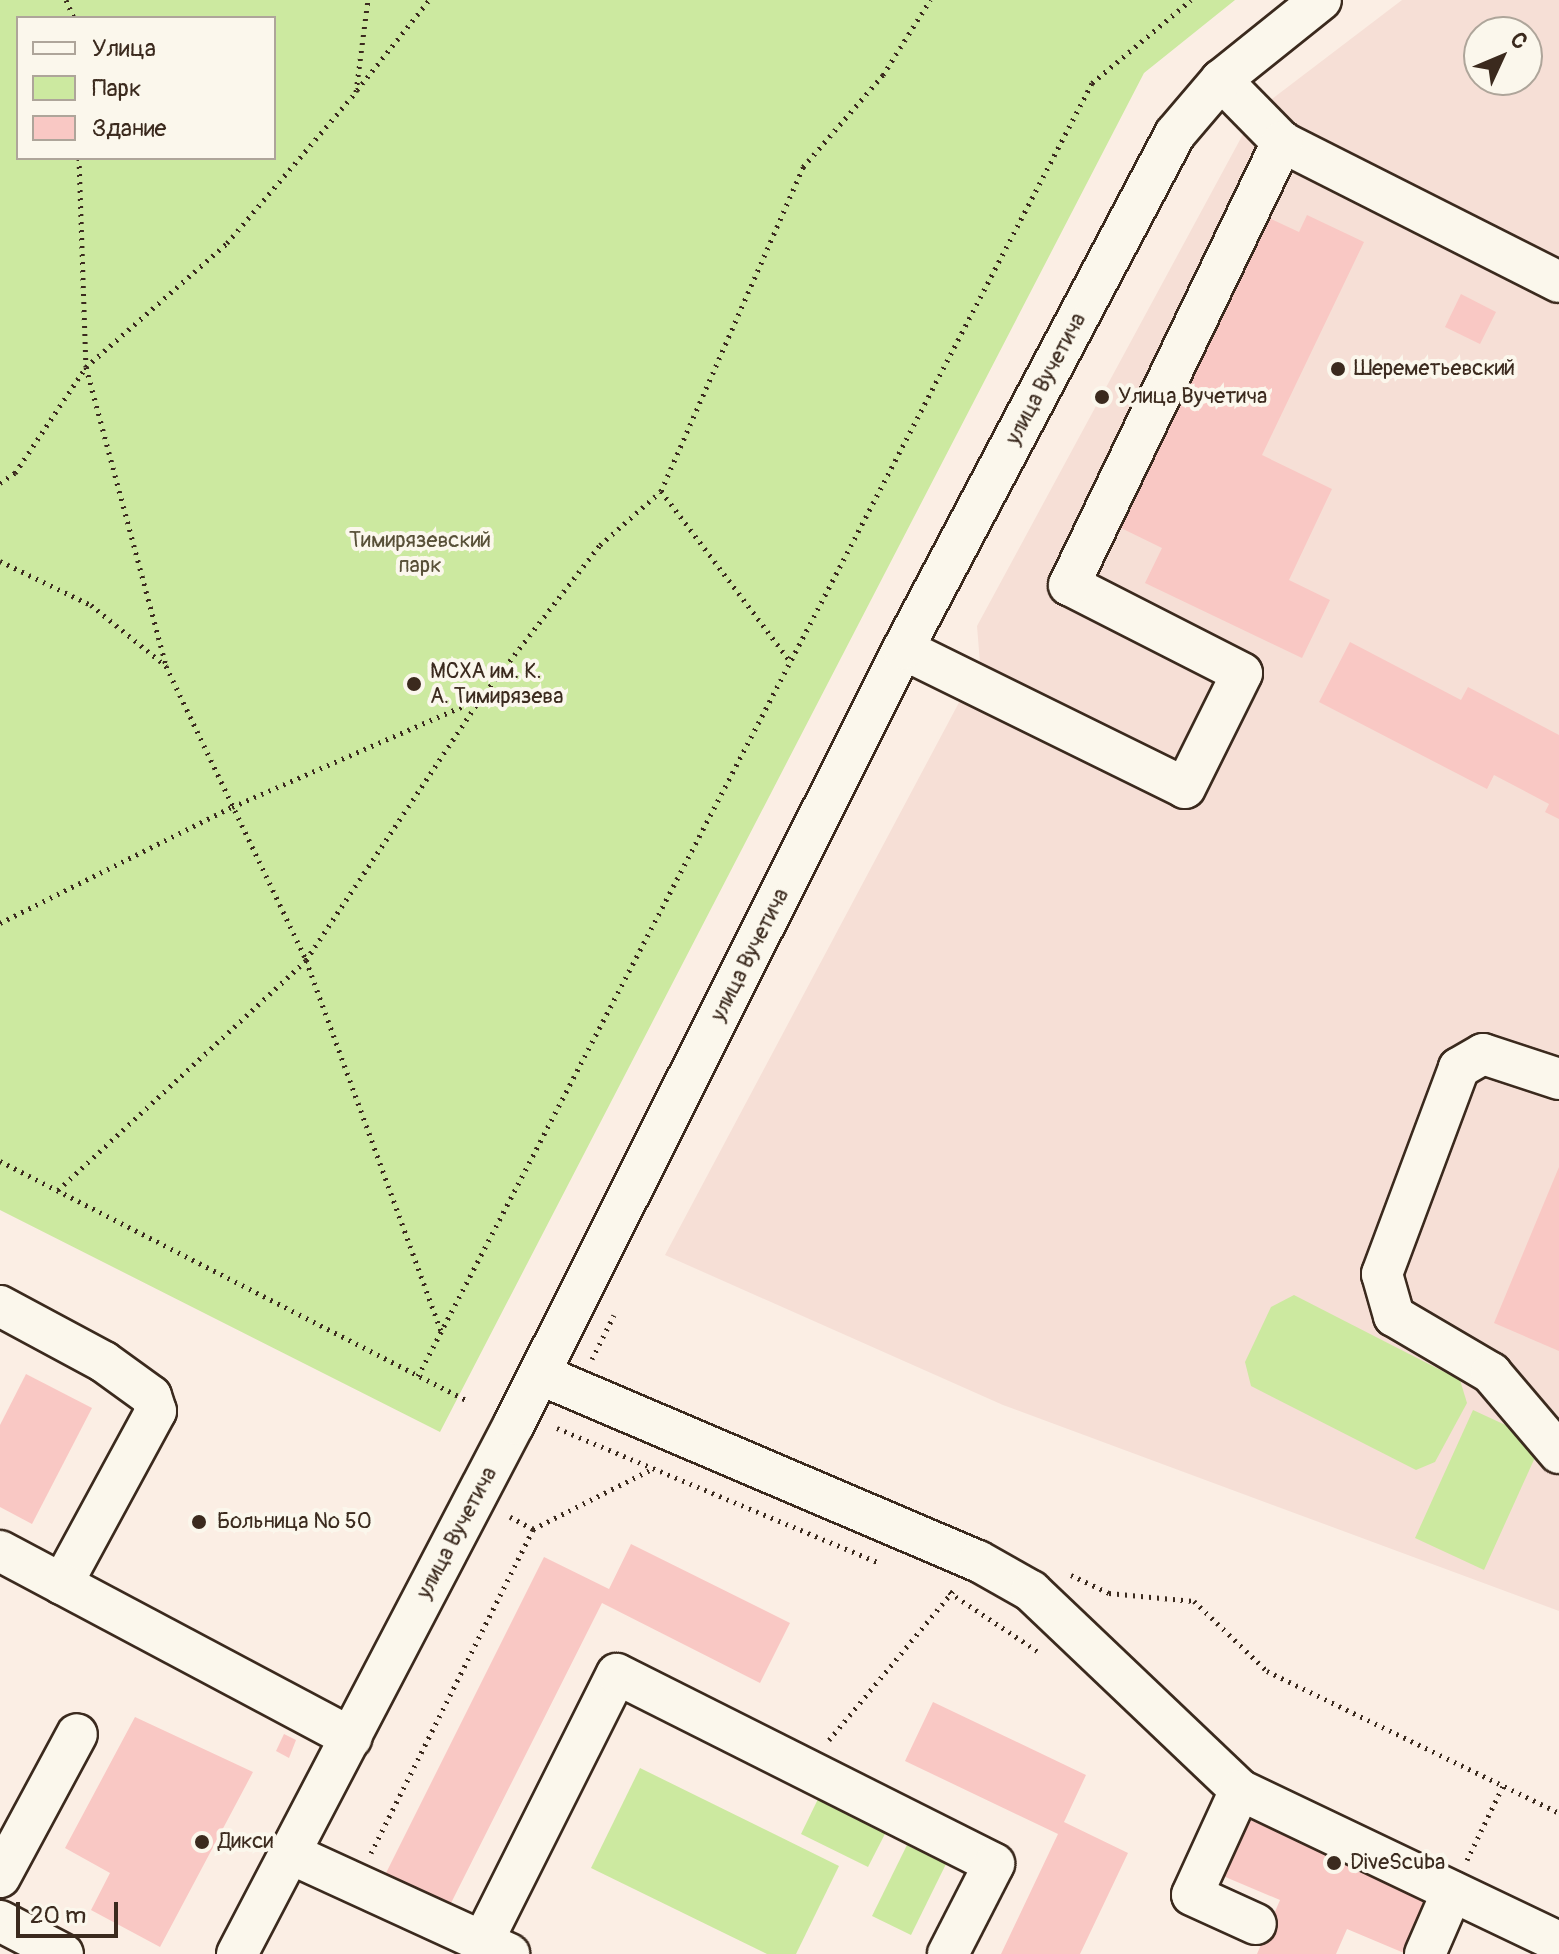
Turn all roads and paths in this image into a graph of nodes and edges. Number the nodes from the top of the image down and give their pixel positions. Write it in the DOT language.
graph roads {
  1 [pos="368,0"];
  2 [pos="429,0"];
  3 [pos="930,0"];
  4 [pos="1191,0"];
  5 [pos="1321,0"];
  6 [pos="1221,80"];
  7 [pos="356,92"];
  8 [pos="1282,142"];
  9 [pos="79,160"];
  10 [pos="1559,282"];
  11 [pos="86,367"];
  12 [pos="0,483"];
  13 [pos="661,491"];
  14 [pos="0,561"];
  15 [pos="903,649"];
  16 [pos="790,661"];
  17 [pos="166,666"];
  18 [pos="480,699"];
  19 [pos="232,807"];
  20 [pos="0,923"];
  21 [pos="306,960"];
  22 [pos="1559,1079"];
  23 [pos="0,1161"];
  24 [pos="58,1190"];
  25 [pos="0,1306"];
  26 [pos="441,1331"];
  27 [pos="594,1356"];
  28 [pos="608,1363"];
  29 [pos="539,1374"];
  30 [pos="418,1376"];
  31 [pos="468,1401"];
  32 [pos="557,1428"];
  33 [pos="1559,1453"];
  34 [pos="654,1468"];
  35 [pos="510,1517"];
  36 [pos="533,1529"];
  37 [pos="0,1551"];
  38 [pos="978,1561"];
  39 [pos="894,1569"];
  40 [pos="1066,1573"];
  41 [pos="62,1584"];
  42 [pos="937,1587"];
  43 [pos="951,1593"];
  44 [pos="1043,1656"];
  45 [pos="77,1734"];
  46 [pos="351,1738"];
  47 [pos="806,1769"];
  48 [pos="1503,1786"];
  49 [pos="1240,1790"];
  50 [pos="1559,1813"];
  51 [pos="291,1854"];
  52 [pos="0,1877"];
  53 [pos="355,1886"];
  54 [pos="1452,1892"];
  55 [pos="0,1921"];
  56 [pos="1256,1924"];
  57 [pos="1559,1942"];
  58 [pos="495,1950"];
  59 [pos="63,1954"];
  60 [pos="237,1954"];
  61 [pos="948,1954"];
  62 [pos="1425,1954"];
  1 -- 7 [label="path"];
  2 -- 7 [label="path"];
  3 -- 13 [label="path"];
  4 -- 16 [label="path"];
  5 -- 6 [label="street, улица Вучетича"];
  6 -- 8 [label="street"];
  6 -- 15 [label="street, улица Вучетича"];
  7 -- 11 [label="path"];
  8 -- 10 [label="street"];
  8 -- 15 [label="street"];
  9 -- 11 [label="path"];
  11 -- 12 [label="path"];
  11 -- 17 [label="path"];
  13 -- 16 [label="path"];
  13 -- 18 [label="path"];
  14 -- 17 [label="path"];
  15 -- 29 [label="street, улица Вучетича"];
  16 -- 26 [label="path"];
  17 -- 19 [label="path"];
  18 -- 19 [label="path"];
  18 -- 21 [label="path"];
  19 -- 20 [label="path"];
  19 -- 21 [label="path"];
  21 -- 24 [label="path"];
  21 -- 26 [label="path"];
  22 -- 33 [label="street"];
  23 -- 24 [label="path"];
  24 -- 30 [label="path"];
  25 -- 41 [label="street"];
  26 -- 30 [label="path"];
  27 -- 28 [label="path"];
  29 -- 38 [label="street"];
  29 -- 46 [label="street, улица Вучетича"];
  30 -- 31 [label="path"];
  32 -- 34 [label="path"];
  34 -- 36 [label="path"];
  34 -- 39 [label="path"];
  35 -- 36 [label="path"];
  36 -- 53 [label="path"];
  37 -- 41 [label="street"];
  38 -- 43 [label="path"];
  38 -- 49 [label="street"];
  40 -- 48 [label="path"];
  41 -- 46 [label="street"];
  42 -- 43 [label="path"];
  43 -- 44 [label="path"];
  43 -- 47 [label="path"];
  45 -- 52 [label="street"];
  46 -- 51 [label="street, улица Вучетича"];
  47 -- 58 [label="street"];
  47 -- 61 [label="street"];
  48 -- 50 [label="path"];
  48 -- 54 [label="path"];
  49 -- 54 [label="street"];
  49 -- 56 [label="street"];
  51 -- 53 [label="street"];
  51 -- 60 [label="street, улица Вучетича"];
  53 -- 58 [label="street"];
  54 -- 57 [label="street"];
  54 -- 62 [label="street"];
  55 -- 59 [label="street"];
}
